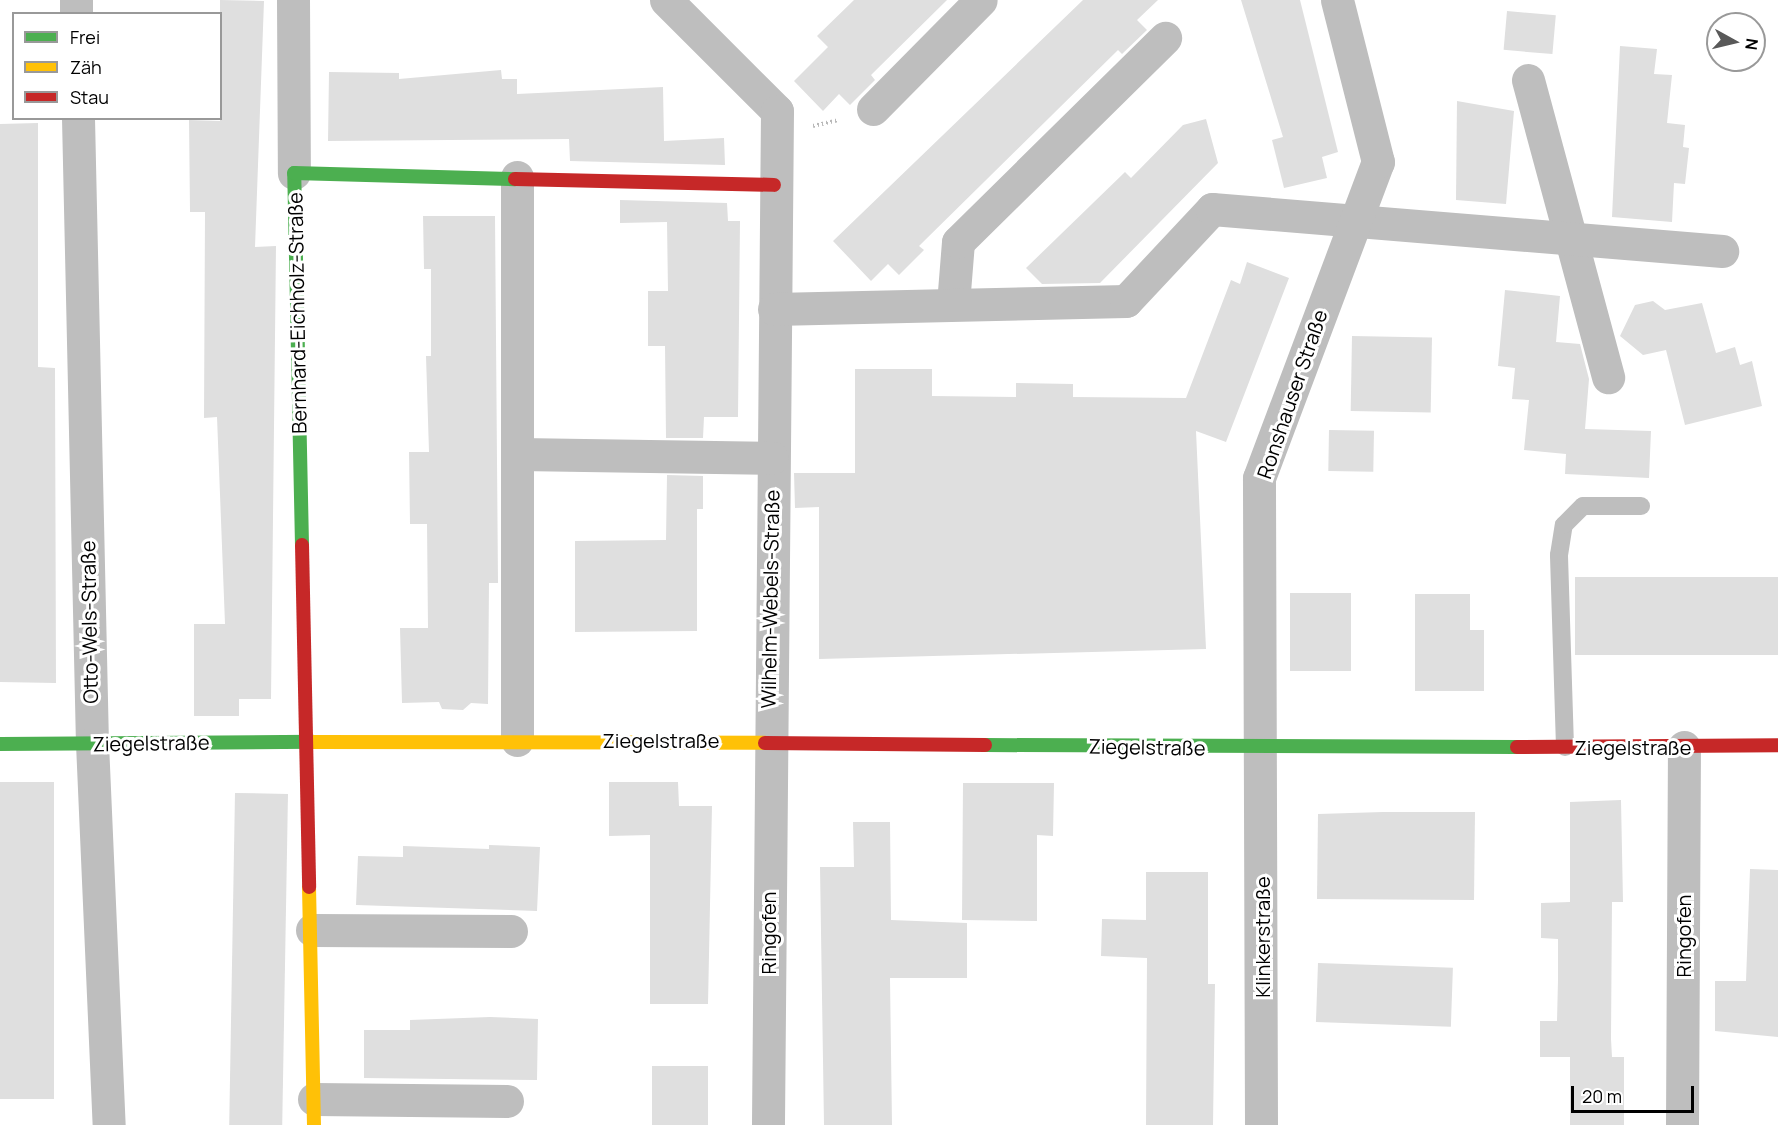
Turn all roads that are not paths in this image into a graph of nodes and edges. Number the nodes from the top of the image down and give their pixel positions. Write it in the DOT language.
graph roads {
  1 [pos="293,0"];
  2 [pos="666,0"];
  3 [pos="981,0"];
  4 [pos="1337,0"];
  5 [pos="1166,38"];
  6 [pos="1528,80"];
  7 [pos="873,109"];
  8 [pos="78,120"];
  9 [pos="294,173"];
  10 [pos="518,177"];
  11 [pos="774,186"];
  12 [pos="1353,224"];
  13 [pos="1571,240"];
  14 [pos="1722,252"];
  15 [pos="953,304"];
  16 [pos="774,309"];
  17 [pos="1608,377"];
  18 [pos="519,454"];
  19 [pos="772,458"];
  20 [pos="1641,506"];
  21 [pos="517,740"];
  22 [pos="303,741"];
  23 [pos="768,741"];
  24 [pos="92,743"];
  25 [pos="0,744"];
  26 [pos="1778,745"];
  27 [pos="1565,747"];
  28 [pos="1684,747"];
  29 [pos="1263,748"];
  30 [pos="312,930"];
  31 [pos="511,931"];
  32 [pos="507,1101"];
  33 [pos="314,1112"];
  34 [pos="109,1125"];
  35 [pos="768,1125"];
  36 [pos="1261,1125"];
  37 [pos="1682,1125"];
  1 -- 9 [label="street, Bernhard-Eichholz-Straße"];
  2 -- 11 [label="street, Wilhelm-Webels-Straße"];
  3 -- 7 [label="street"];
  4 -- 12 [label="street, Ronshauser Straße"];
  5 -- 15 [label="street"];
  6 -- 13 [label="street"];
  8 -- 24 [label="street, Otto-Wels-Straße"];
  9 -- 10 [label="street, Bernhard-Eichholz-Straße"];
  9 -- 22 [label="street, Bernhard-Eichholz-Straße"];
  10 -- 11 [label="street, Bernhard-Eichholz-Straße"];
  10 -- 18 [label="street"];
  11 -- 16 [label="street, Wilhelm-Webels-Straße"];
  12 -- 13 [label="street"];
  12 -- 15 [label="street"];
  12 -- 29 [label="street, Ronshauser Straße"];
  13 -- 14 [label="street"];
  13 -- 17 [label="street"];
  15 -- 16 [label="street"];
  16 -- 19 [label="street, Wilhelm-Webels-Straße"];
  18 -- 19 [label="street"];
  18 -- 21 [label="street"];
  19 -- 23 [label="street, Wilhelm-Webels-Straße"];
  20 -- 27 [label="lane"];
  21 -- 22 [label="street, Ziegelstraße"];
  21 -- 23 [label="street, Ziegelstraße"];
  22 -- 24 [label="street, Ziegelstraße"];
  22 -- 30 [label="street"];
  23 -- 29 [label="street, Ziegelstraße"];
  23 -- 35 [label="street, Ringofen"];
  24 -- 25 [label="street, Ziegelstraße"];
  24 -- 34 [label="street, Otto-Wels-Straße"];
  26 -- 28 [label="street, Ziegelstraße"];
  27 -- 28 [label="street, Ziegelstraße"];
  27 -- 29 [label="street, Ziegelstraße"];
  28 -- 37 [label="street, Ringofen"];
  29 -- 36 [label="street, Klinkerstraße"];
  30 -- 31 [label="street"];
  30 -- 33 [label="street"];
  32 -- 33 [label="street"];
}
